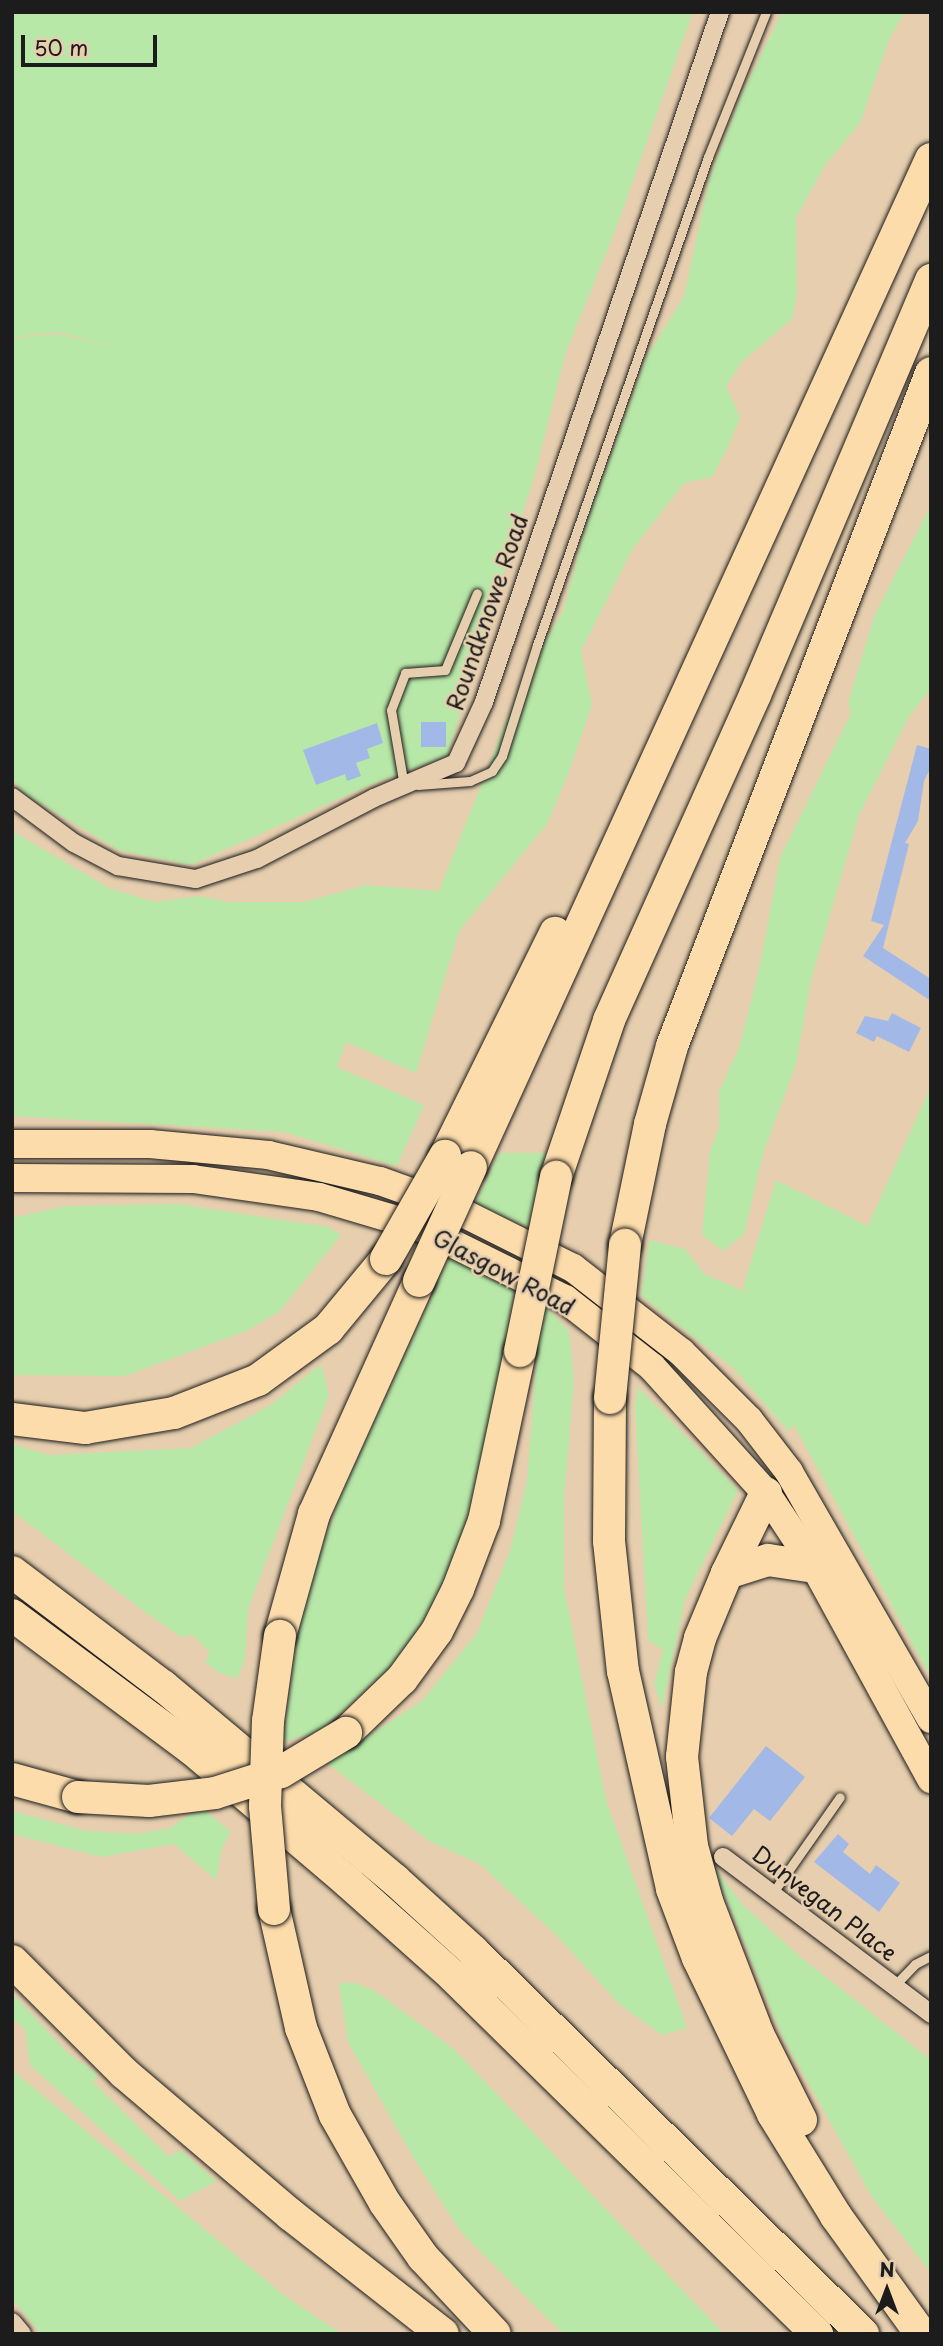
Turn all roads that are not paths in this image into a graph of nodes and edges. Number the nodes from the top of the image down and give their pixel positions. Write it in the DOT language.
graph roads {
  1 [pos="720,12"];
  2 [pos="766,12"];
  3 [pos="931,159"];
  4 [pos="931,280"];
  5 [pos="931,373"];
  6 [pos="477,593"];
  7 [pos="402,786"];
  8 [pos="12,797"];
  9 [pos="12,1144"];
  10 [pos="458,1161"];
  11 [pos="12,1178"];
  12 [pos="681,1352"];
  13 [pos="12,1419"];
  14 [pos="766,1493"];
  15 [pos="815,1567"];
  16 [pos="12,1572"];
  17 [pos="727,1573"];
  18 [pos="12,1615"];
  19 [pos="931,1719"];
  20 [pos="637,1745"];
  21 [pos="931,1779"];
  22 [pos="12,1780"];
  23 [pos="840,1797"];
  24 [pos="723,1857"];
  25 [pos="772,1895"];
  26 [pos="931,1956"];
  27 [pos="12,1961"];
  28 [pos="894,1986"];
  29 [pos="931,2014"];
  30 [pos="874,2243"];
  31 [pos="931,2319"];
  32 [pos="12,2322"];
  33 [pos="22,2334"];
  34 [pos="443,2334"];
  35 [pos="495,2334"];
  36 [pos="817,2334"];
  37 [pos="863,2334"];
  38 [pos="921,2334"];
  1 -- 7 [label="street, Roundknowe Road"];
  2 -- 7 [label="lane"];
  3 -- 10 [label="highway"];
  4 -- 22 [label="highway, bridge"];
  5 -- 20 [label="highway, bridge"];
  6 -- 7 [label="lane"];
  7 -- 8 [label="street, Roundknowe Road"];
  9 -- 12 [label="main road, Glasgow Road"];
  10 -- 13 [label="highway, bridge"];
  10 -- 35 [label="highway, bridge"];
  11 -- 14 [label="main road, Glasgow Road"];
  12 -- 14 [label="main road"];
  12 -- 19 [label="main road, Glasgow Road"];
  14 -- 15 [label="main road, Glasgow Road"];
  14 -- 17 [label="highway"];
  15 -- 17 [label="highway"];
  15 -- 21 [label="main road, Glasgow Road"];
  16 -- 37 [label="highway"];
  17 -- 30 [label="highway"];
  18 -- 36 [label="highway"];
  20 -- 30 [label="highway"];
  20 -- 38 [label="highway"];
  23 -- 25 [label="lane"];
  24 -- 25 [label="street, Dunvegan Place"];
  25 -- 28 [label="street, Dunvegan Place"];
  26 -- 28 [label="lane"];
  27 -- 34 [label="highway"];
  28 -- 29 [label="street, Dunvegan Place"];
  30 -- 31 [label="highway"];
  32 -- 33 [label="street"];
}
